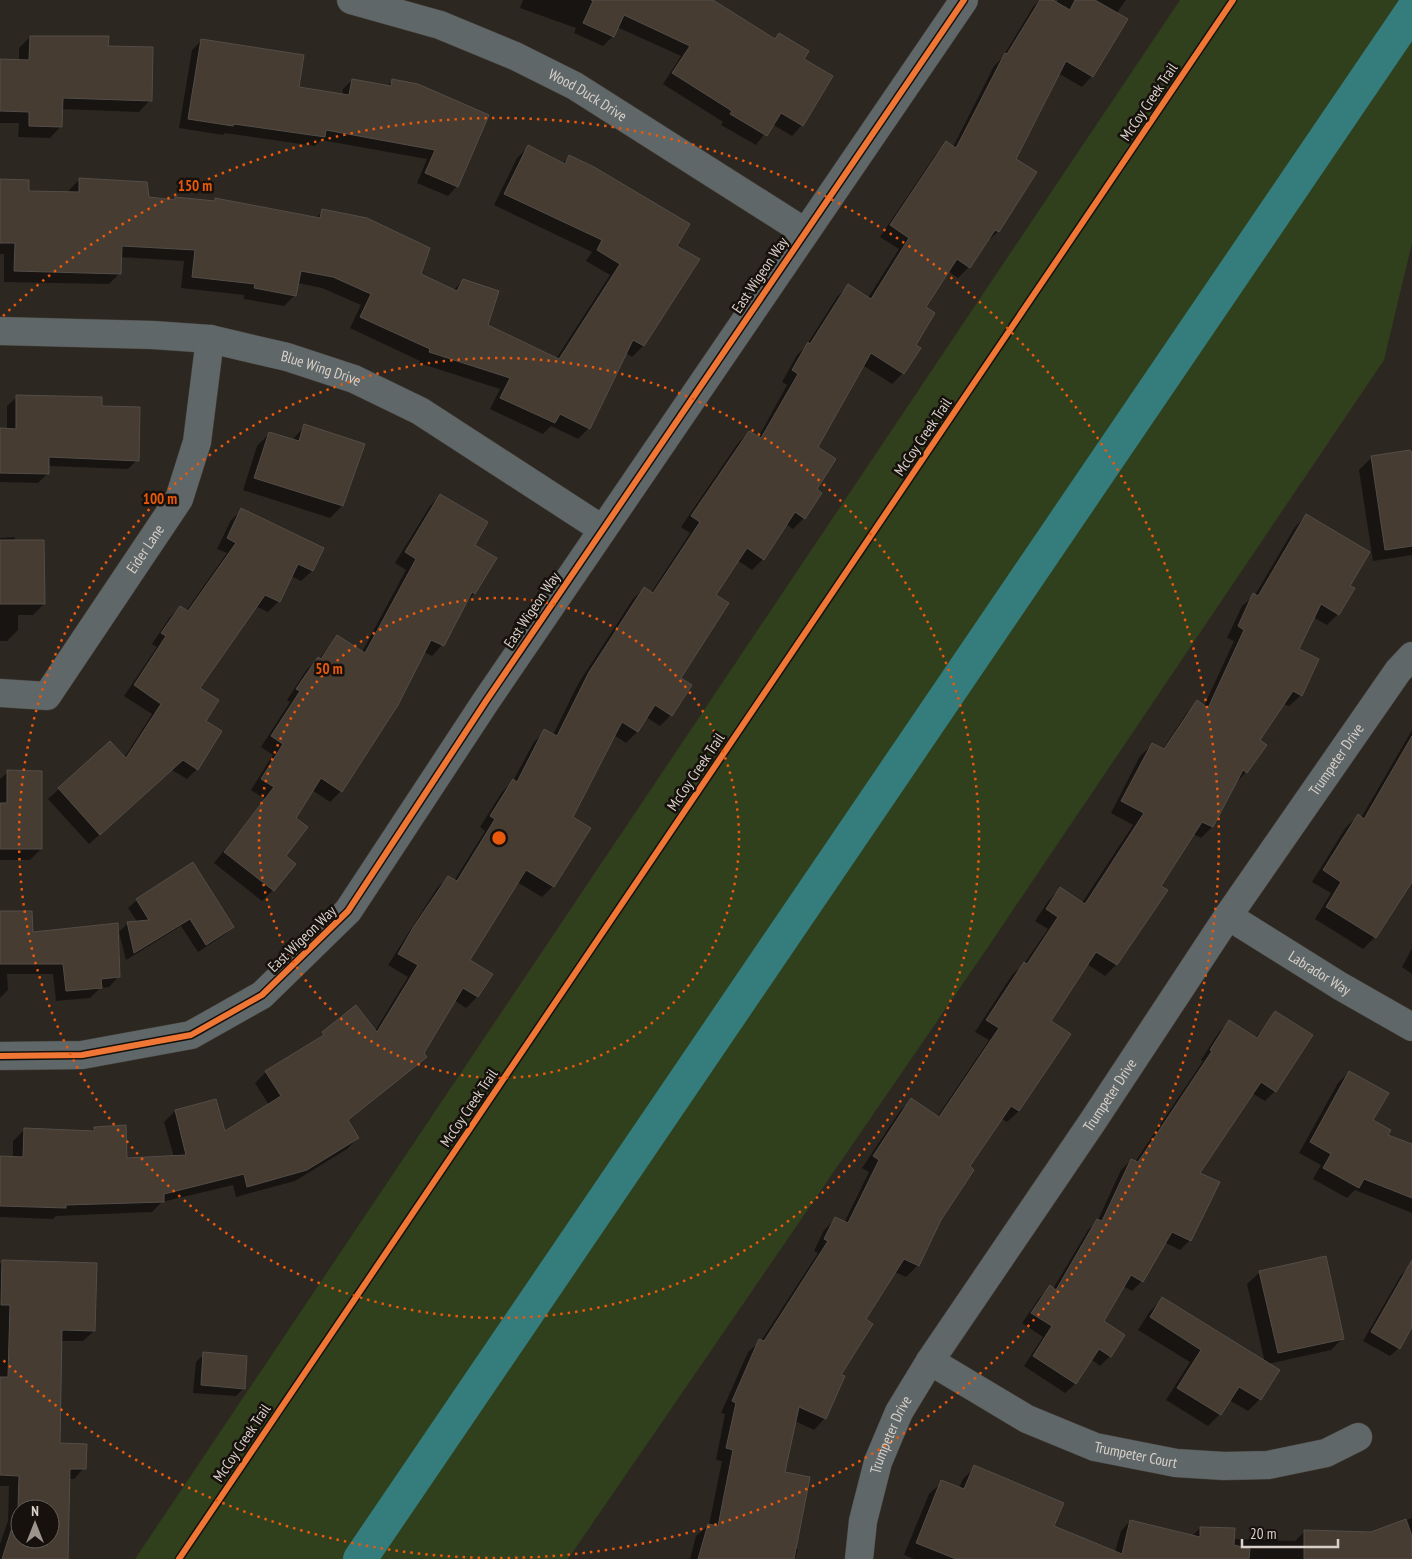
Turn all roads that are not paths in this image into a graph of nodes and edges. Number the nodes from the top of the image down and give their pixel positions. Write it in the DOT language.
graph roads {
  1 [pos="351,0"];
  2 [pos="964,0"];
  3 [pos="805,232"];
  4 [pos="0,331"];
  5 [pos="210,340"];
  6 [pos="602,529"];
  7 [pos="1412,656"];
  8 [pos="0,692"];
  9 [pos="1228,916"];
  10 [pos="1412,1028"];
  11 [pos="0,1056"];
  12 [pos="930,1362"];
  13 [pos="1358,1437"];
  14 [pos="859,1559"];
  1 -- 3 [label="street, Wood Duck Drive"];
  2 -- 3 [label="street, East Wigeon Way"];
  3 -- 6 [label="street, East Wigeon Way"];
  4 -- 5 [label="street, Blue Wing Drive"];
  5 -- 6 [label="street, Blue Wing Drive"];
  5 -- 8 [label="street, Eider Lane"];
  6 -- 11 [label="street, East Wigeon Way"];
  7 -- 9 [label="street, Trumpeter Drive"];
  9 -- 10 [label="street, Labrador Way"];
  9 -- 12 [label="street, Trumpeter Drive"];
  12 -- 13 [label="street, Trumpeter Court"];
  12 -- 14 [label="street, Trumpeter Drive"];
}
